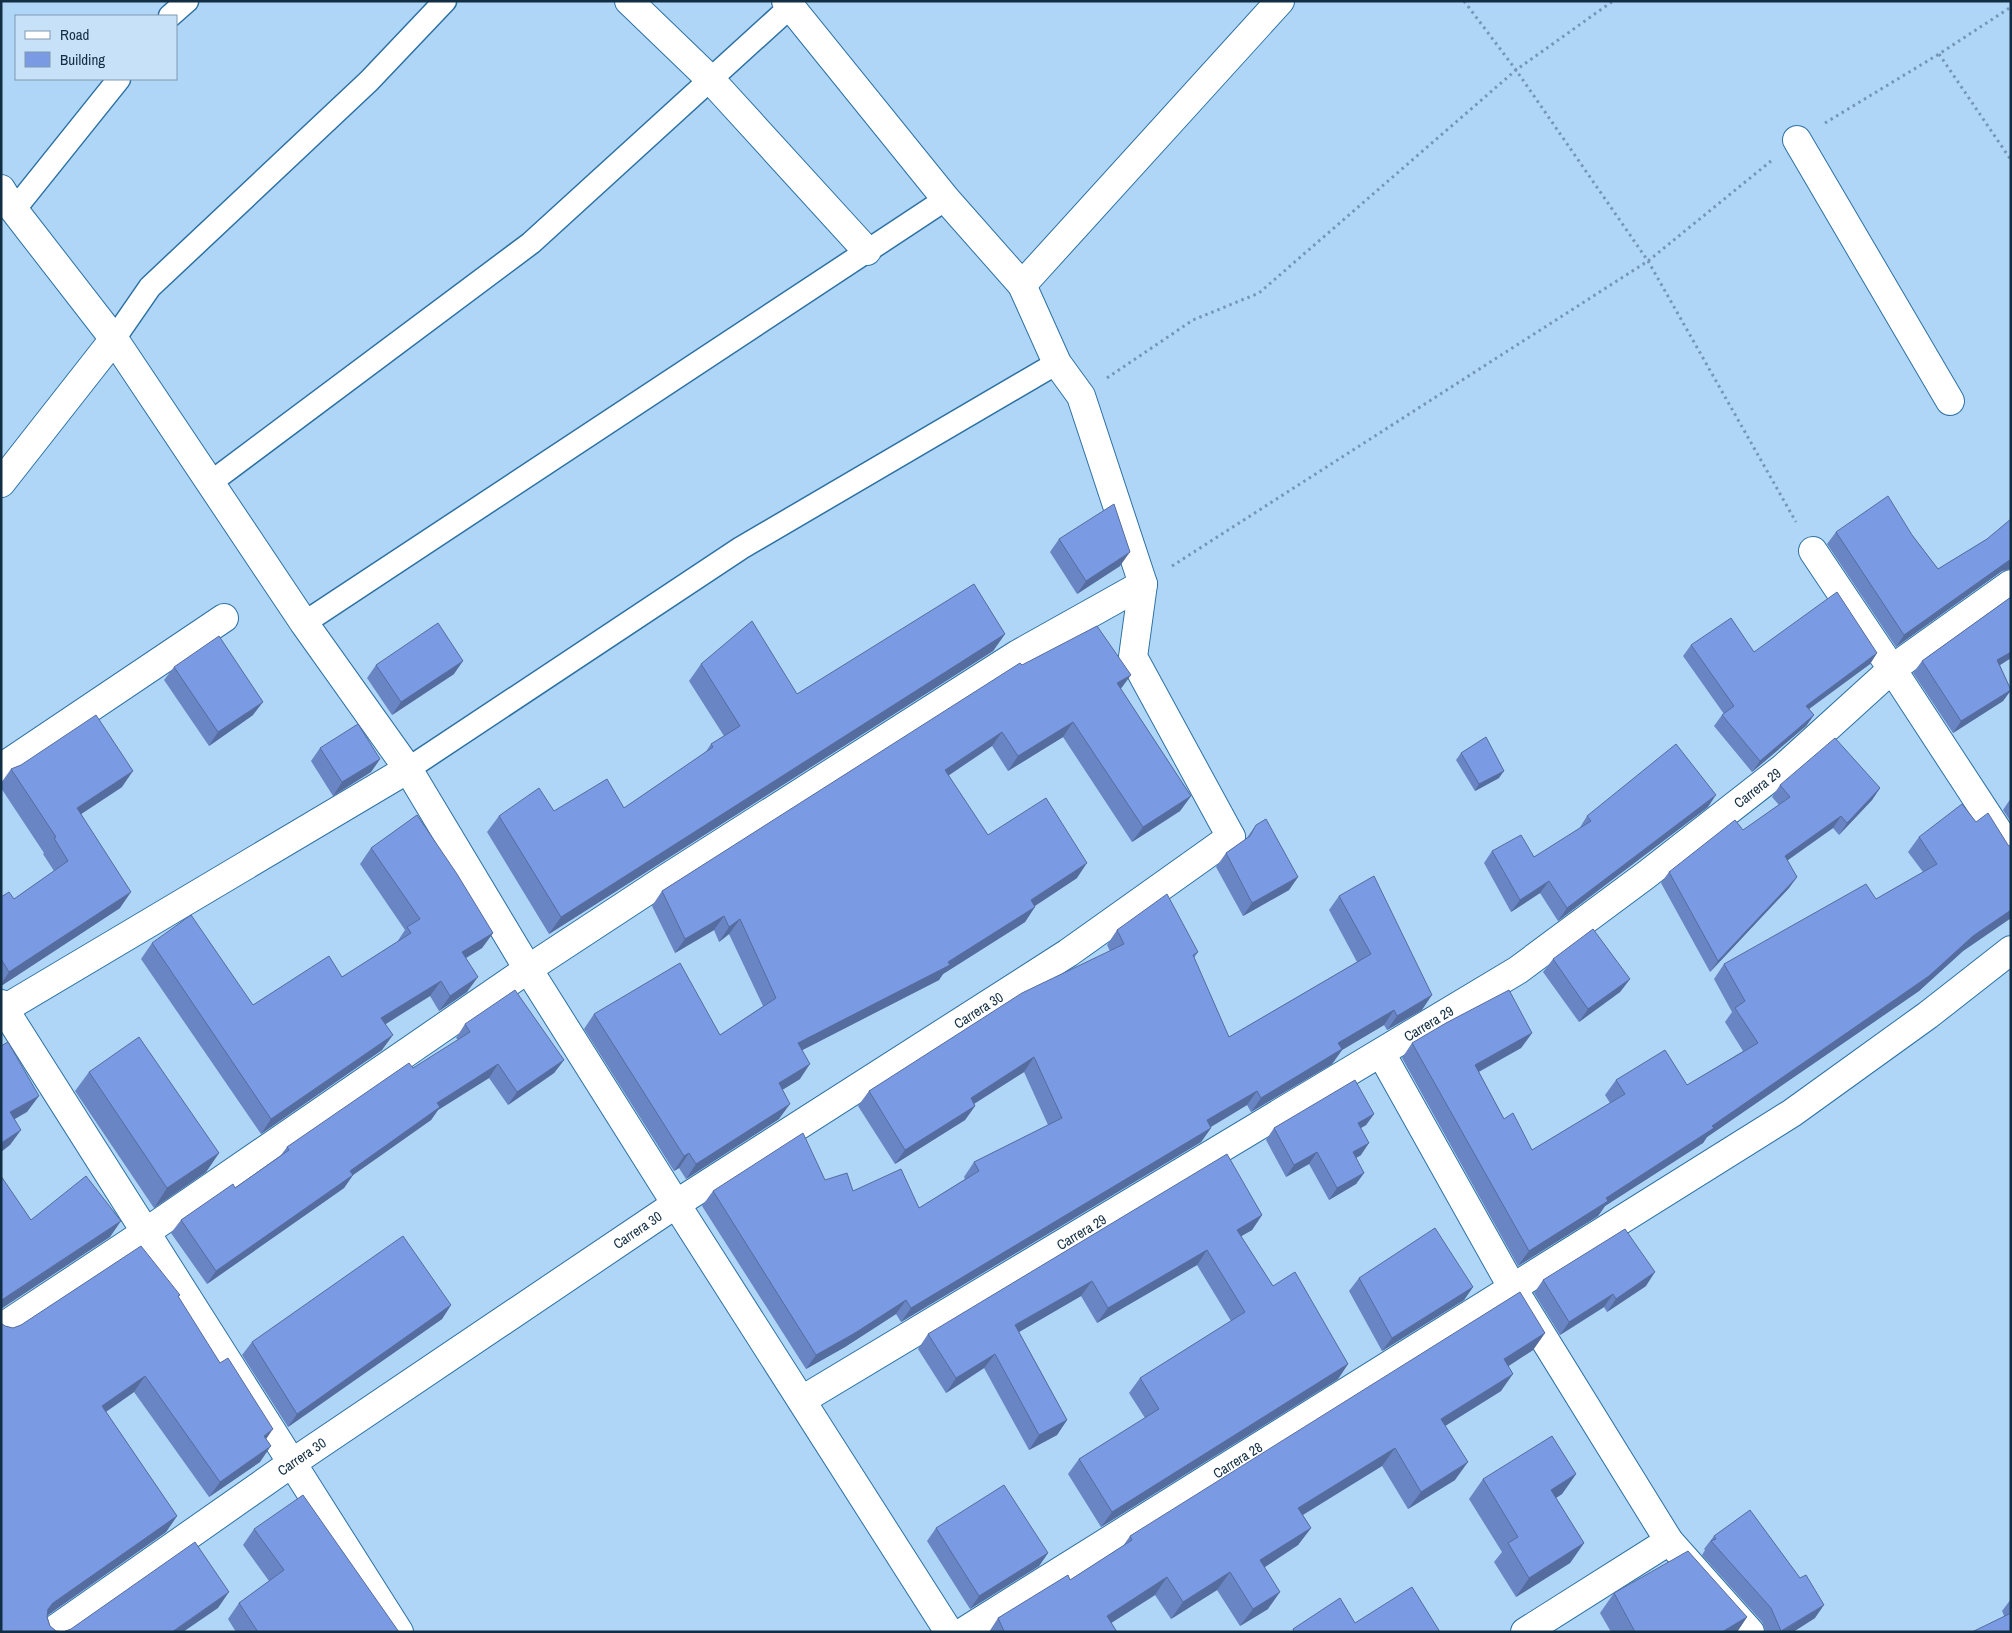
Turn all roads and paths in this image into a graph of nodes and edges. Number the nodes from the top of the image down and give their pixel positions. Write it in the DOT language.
graph roads {
  1 [pos="187,1"];
  2 [pos="445,1"];
  3 [pos="629,1"];
  4 [pos="1280,1"];
  5 [pos="1464,1"];
  6 [pos="1613,1"];
  7 [pos="788,4"];
  8 [pos="2011,7"];
  9 [pos="171,15"];
  10 [pos="1939,54"];
  11 [pos="1516,70"];
  12 [pos="118,80"];
  13 [pos="711,80"];
  14 [pos="1797,140"];
  15 [pos="2011,160"];
  16 [pos="946,199"];
  17 [pos="6,209"];
  18 [pos="867,251"];
  19 [pos="1648,261"];
  20 [pos="1022,284"];
  21 [pos="114,339"];
  22 [pos="1057,363"];
  23 [pos="1081,396"];
  24 [pos="1950,401"];
  25 [pos="210,483"];
  26 [pos="1,484"];
  27 [pos="1813,551"];
  28 [pos="1143,584"];
  29 [pos="2011,584"];
  30 [pos="224,618"];
  31 [pos="304,623"];
  32 [pos="1892,669"];
  33 [pos="1,768"];
  34 [pos="408,768"];
  35 [pos="2011,851"];
  36 [pos="2011,950"];
  37 [pos="528,969"];
  38 [pos="2,1008"];
  39 [pos="1381,1053"];
  40 [pos="676,1204"];
  41 [pos="146,1232"];
  42 [pos="1512,1288"];
  43 [pos="1,1328"];
  44 [pos="802,1400"];
  45 [pos="292,1463"];
  46 [pos="1669,1540"];
  47 [pos="51,1632"];
  48 [pos="399,1632"];
  49 [pos="949,1632"];
  50 [pos="963,1632"];
  51 [pos="1525,1632"];
  52 [pos="1750,1632"];
  1 -- 9 [label="lane"];
  2 -- 21 [label="lane"];
  3 -- 13 [label="street"];
  4 -- 20 [label="street"];
  5 -- 11 [label="path"];
  6 -- 11 [label="path"];
  7 -- 13 [label="lane"];
  7 -- 16 [label="street"];
  8 -- 10 [label="path"];
  10 -- 14 [label="path"];
  10 -- 15 [label="path"];
  11 -- 19 [label="path"];
  11 -- 23 [label="path"];
  12 -- 17 [label="lane"];
  13 -- 18 [label="street"];
  13 -- 25 [label="lane"];
  14 -- 19 [label="path"];
  14 -- 24 [label="street"];
  16 -- 18 [label="lane"];
  16 -- 20 [label="street"];
  17 -- 21 [label="street"];
  18 -- 31 [label="lane"];
  19 -- 27 [label="path"];
  19 -- 28 [label="path"];
  20 -- 22 [label="street"];
  21 -- 25 [label="street"];
  21 -- 26 [label="street"];
  22 -- 23 [label="street"];
  22 -- 34 [label="lane"];
  23 -- 28 [label="street"];
  25 -- 31 [label="street"];
  27 -- 32 [label="street"];
  28 -- 37 [label="street"];
  28 -- 40 [label="street, Carrera 30"];
  29 -- 32 [label="street, Carrera 29"];
  30 -- 33 [label="street"];
  31 -- 34 [label="street"];
  32 -- 35 [label="street"];
  32 -- 39 [label="street, Carrera 29"];
  34 -- 37 [label="street"];
  34 -- 38 [label="street"];
  36 -- 42 [label="street, Carrera 28"];
  37 -- 40 [label="street"];
  37 -- 41 [label="street"];
  38 -- 41 [label="street"];
  39 -- 42 [label="street"];
  39 -- 44 [label="street, Carrera 29"];
  40 -- 44 [label="street"];
  40 -- 45 [label="street, Carrera 30"];
  41 -- 43 [label="street"];
  41 -- 45 [label="street"];
  42 -- 46 [label="street"];
  42 -- 50 [label="street, Carrera 28"];
  44 -- 49 [label="street"];
  45 -- 47 [label="street, Carrera 30"];
  45 -- 48 [label="street"];
  46 -- 51 [label="street"];
  46 -- 52 [label="street"];
}
